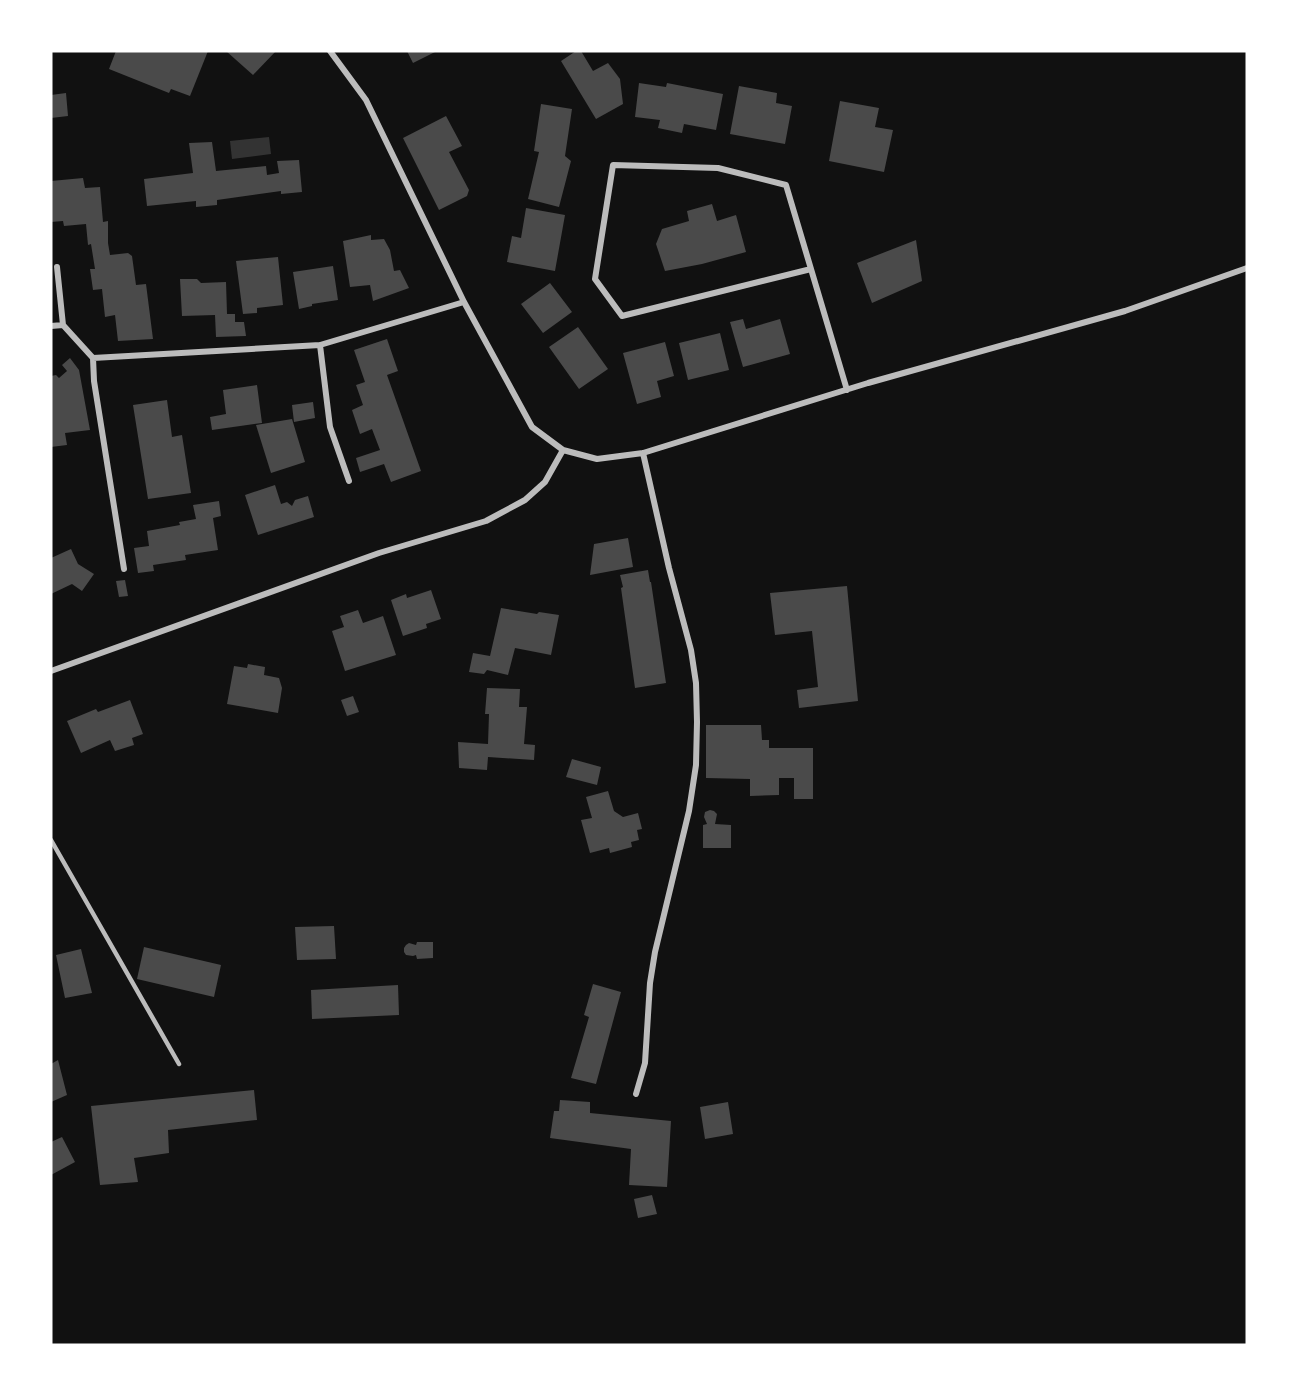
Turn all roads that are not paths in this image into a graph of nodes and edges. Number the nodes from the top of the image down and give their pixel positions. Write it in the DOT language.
graph roads {
  1 [pos="330,51"];
  2 [pos="57,267"];
  3 [pos="1247,268"];
  4 [pos="812,269"];
  5 [pos="464,302"];
  6 [pos="63,325"];
  7 [pos="51,327"];
  8 [pos="320,345"];
  9 [pos="93,358"];
  10 [pos="848,390"];
  11 [pos="563,450"];
  12 [pos="643,453"];
  13 [pos="349,481"];
  14 [pos="124,569"];
  15 [pos="51,671"];
  16 [pos="51,840"];
  17 [pos="179,1064"];
  18 [pos="636,1094"];
  1 -- 5 [label="street"];
  2 -- 6 [label="street"];
  3 -- 10 [label="street"];
  4 -- 4 [label="street"];
  4 -- 10 [label="street"];
  5 -- 8 [label="street"];
  5 -- 11 [label="street"];
  6 -- 7 [label="street"];
  6 -- 9 [label="street"];
  8 -- 9 [label="street"];
  8 -- 13 [label="street"];
  9 -- 14 [label="street"];
  10 -- 12 [label="street"];
  11 -- 12 [label="street"];
  11 -- 15 [label="street"];
  12 -- 18 [label="street"];
  16 -- 17 [label="lane"];
}
